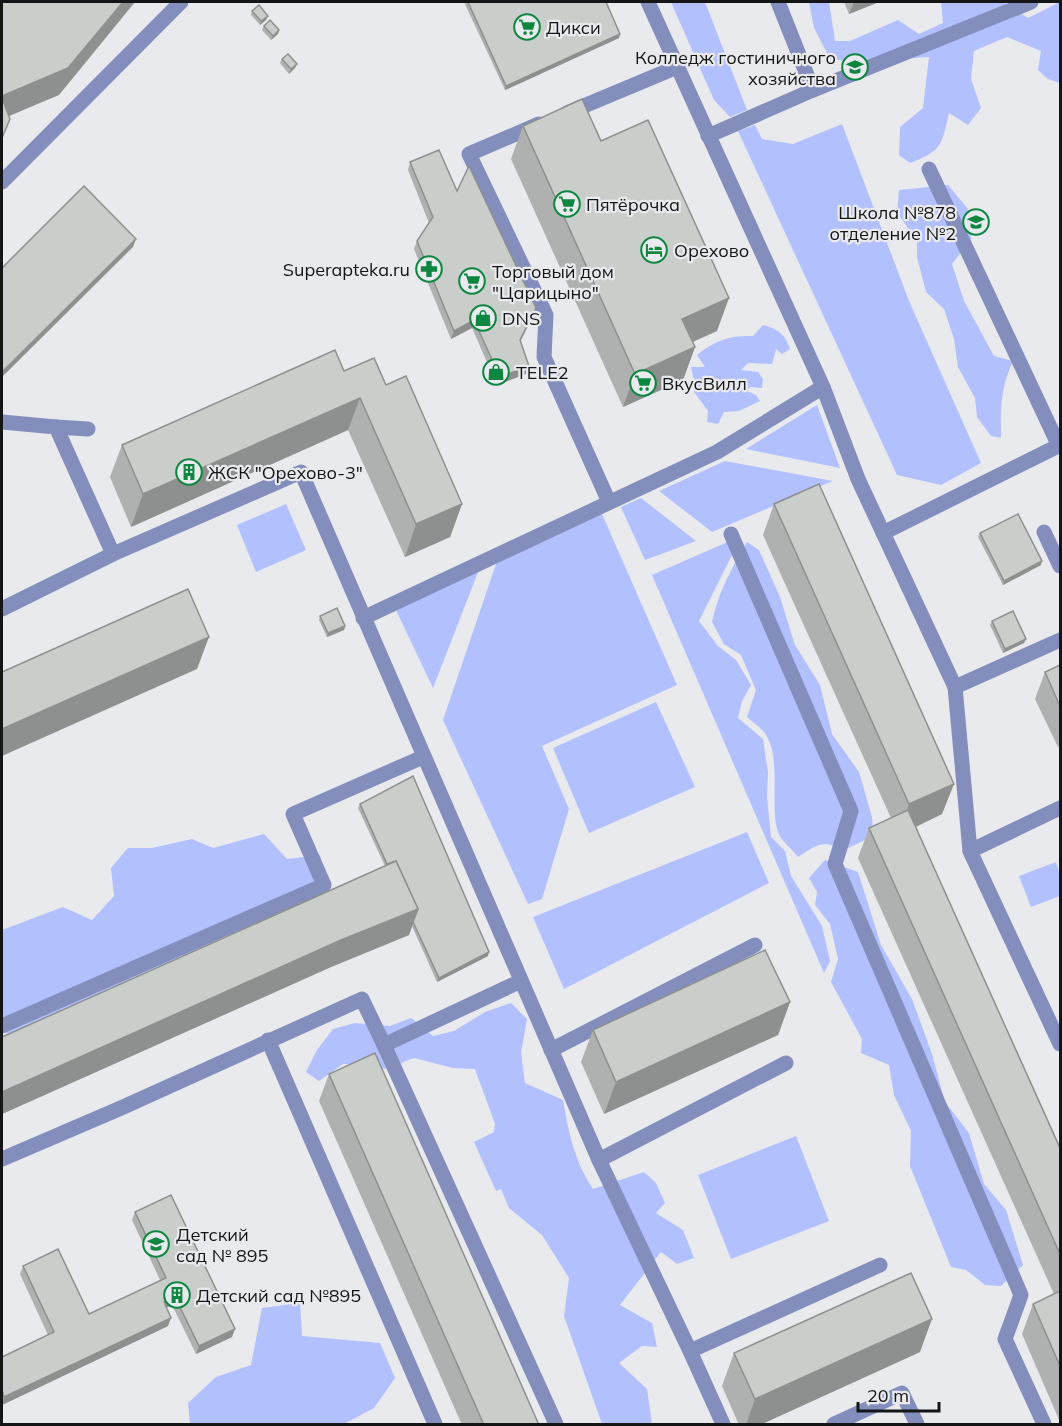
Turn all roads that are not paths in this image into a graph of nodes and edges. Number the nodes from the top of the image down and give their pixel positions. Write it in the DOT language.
graph roads {
  1 [pos="181,2"];
  2 [pos="648,2"];
  3 [pos="778,2"];
  4 [pos="1031,2"];
  5 [pos="677,67"];
  6 [pos="813,90"];
  7 [pos="708,136"];
  8 [pos="929,169"];
  9 [pos="2,182"];
  10 [pos="823,387"];
  11 [pos="2,422"];
  12 [pos="56,427"];
  13 [pos="88,429"];
  14 [pos="1060,446"];
  15 [pos="590,498"];
  16 [pos="607,499"];
  17 [pos="1044,532"];
  18 [pos="883,533"];
  19 [pos="731,534"];
  20 [pos="113,554"];
  21 [pos="1060,566"];
  22 [pos="2,609"];
  23 [pos="363,618"];
  24 [pos="1060,640"];
  25 [pos="955,687"];
  26 [pos="423,757"];
  27 [pos="1060,808"];
  28 [pos="970,851"];
  29 [pos="755,945"];
  30 [pos="521,981"];
  31 [pos="2,1026"];
  32 [pos="268,1040"];
  33 [pos="1060,1044"];
  34 [pos="384,1045"];
  35 [pos="551,1050"];
  36 [pos="786,1063"];
  37 [pos="2,1159"];
  38 [pos="598,1160"];
  39 [pos="880,1265"];
  40 [pos="690,1351"];
  41 [pos="435,1425"];
  42 [pos="556,1425"];
  43 [pos="723,1425"];
  44 [pos="834,1425"];
  45 [pos="917,1425"];
  46 [pos="1044,1425"];
  1 -- 9 [label="lane"];
  2 -- 5 [label="lane"];
  3 -- 6 [label="lane"];
  4 -- 6 [label="lane"];
  5 -- 7 [label="lane"];
  5 -- 16 [label="lane"];
  6 -- 7 [label="lane"];
  7 -- 10 [label="lane"];
  8 -- 14 [label="lane"];
  10 -- 16 [label="lane"];
  10 -- 18 [label="lane"];
  11 -- 12 [label="lane"];
  12 -- 13 [label="lane"];
  12 -- 20 [label="lane"];
  14 -- 18 [label="lane"];
  15 -- 16 [label="lane"];
  16 -- 23 [label="lane"];
  17 -- 21 [label="lane"];
  18 -- 25 [label="lane"];
  19 -- 46 [label="lane"];
  20 -- 22 [label="lane"];
  20 -- 23 [label="lane"];
  23 -- 26 [label="lane"];
  24 -- 25 [label="lane"];
  25 -- 28 [label="lane"];
  26 -- 30 [label="lane"];
  26 -- 31 [label="lane"];
  27 -- 28 [label="lane"];
  28 -- 33 [label="lane"];
  29 -- 35 [label="lane"];
  30 -- 34 [label="lane"];
  30 -- 35 [label="lane"];
  32 -- 34 [label="lane"];
  32 -- 37 [label="lane"];
  32 -- 41 [label="lane"];
  34 -- 42 [label="lane"];
  35 -- 38 [label="lane"];
  36 -- 38 [label="lane"];
  38 -- 40 [label="lane"];
  39 -- 40 [label="lane"];
  40 -- 43 [label="lane"];
  44 -- 45 [label="lane"];
}
